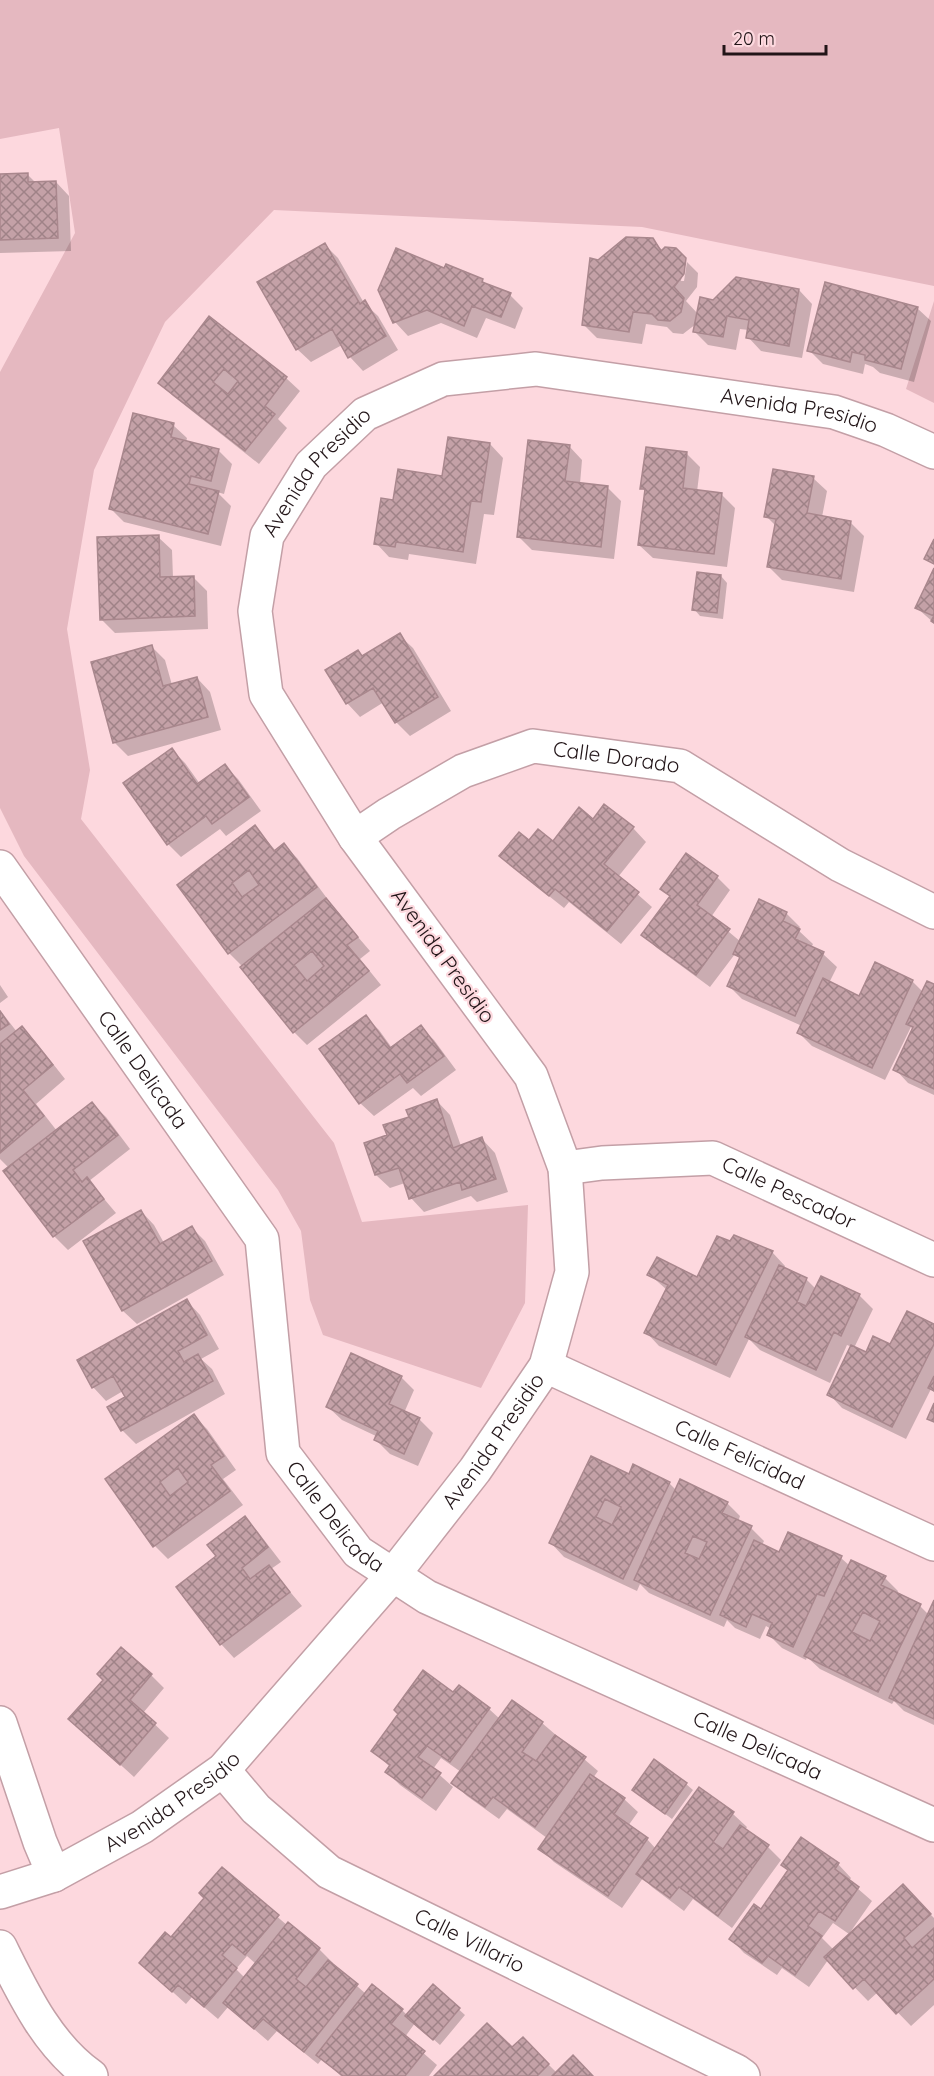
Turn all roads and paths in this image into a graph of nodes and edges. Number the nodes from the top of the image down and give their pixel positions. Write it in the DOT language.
graph roads {
  1 [pos="934,452"];
  2 [pos="355,837"];
  3 [pos="0,867"];
  4 [pos="934,912"];
  5 [pos="566,1168"];
  6 [pos="934,1260"];
  7 [pos="546,1366"];
  8 [pos="934,1544"];
  9 [pos="393,1575"];
  10 [pos="0,1723"];
  11 [pos="223,1770"];
  12 [pos="934,1825"];
  13 [pos="54,1875"];
  14 [pos="0,1892"];
  15 [pos="0,1947"];
  16 [pos="91,2076"];
  17 [pos="742,2076"];
  1 -- 2 [label="street, Avenida Presidio"];
  2 -- 4 [label="street, Calle Dorado"];
  2 -- 5 [label="street, Avenida Presidio"];
  3 -- 9 [label="street, Calle Delicada"];
  5 -- 6 [label="street, Calle Pescador"];
  5 -- 7 [label="street, Avenida Presidio"];
  7 -- 8 [label="street, Calle Felicidad"];
  7 -- 9 [label="street, Avenida Presidio"];
  9 -- 11 [label="street, Avenida Presidio"];
  9 -- 12 [label="street, Calle Delicada"];
  10 -- 13 [label="street"];
  11 -- 13 [label="street, Avenida Presidio"];
  11 -- 17 [label="street, Calle Villario"];
  13 -- 14 [label="street, Avenida Presidio"];
  15 -- 16 [label="street"];
}
